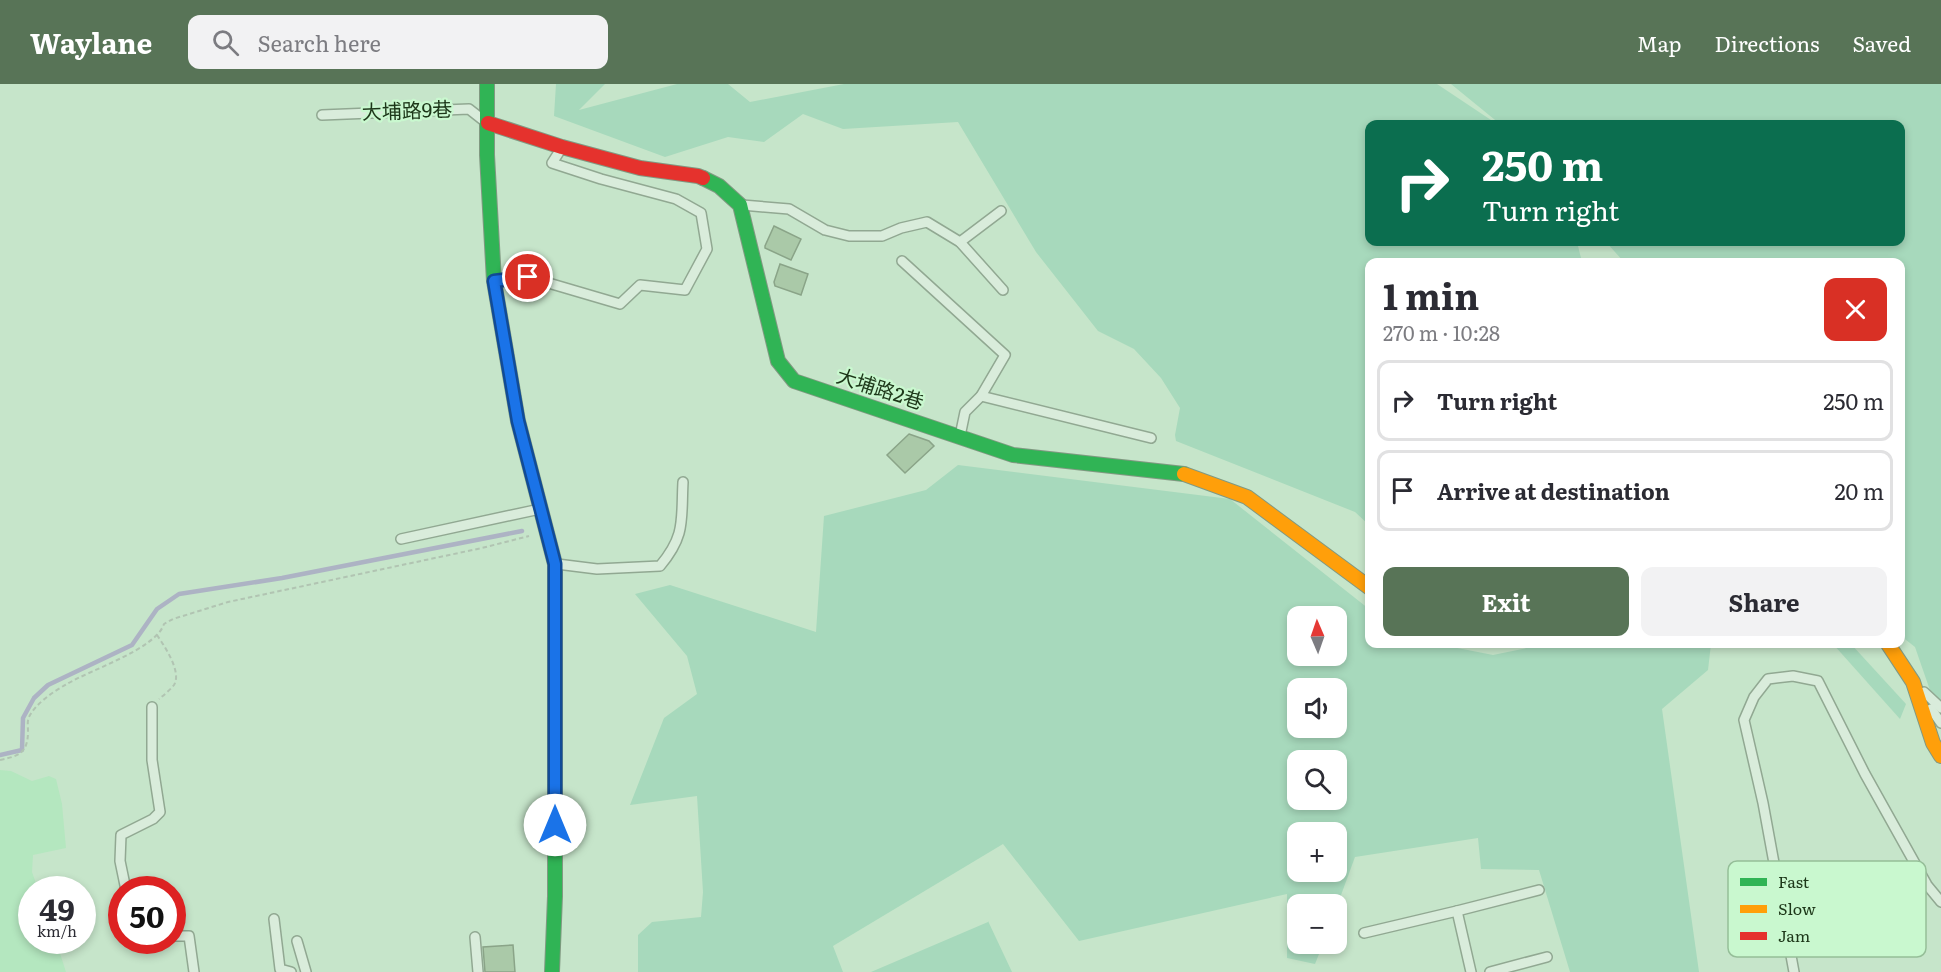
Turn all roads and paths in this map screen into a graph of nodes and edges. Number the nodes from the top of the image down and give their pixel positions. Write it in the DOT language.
graph roads {
  1 [pos="487,84"];
  2 [pos="321,115"];
  3 [pos="489,123"];
  4 [pos="562,147"];
  5 [pos="740,205"];
  6 [pos="1001,211"];
  7 [pos="960,242"];
  8 [pos="902,261"];
  9 [pos="494,281"];
  10 [pos="1004,290"];
  11 [pos="981,396"];
  12 [pos="960,436"];
  13 [pos="1151,438"];
  14 [pos="683,482"];
  15 [pos="541,509"];
  16 [pos="547,532"];
  17 [pos="401,539"];
  18 [pos="555,564"];
  19 [pos="1365,584"];
  20 [pos="158,635"];
  21 [pos="1891,648"];
  22 [pos="1913,682"];
  23 [pos="152,707"];
  24 [pos="1941,708"];
  25 [pos="1941,723"];
  26 [pos="1941,756"];
  27 [pos="0,760"];
  28 [pos="1774,861"];
  29 [pos="1914,861"];
  30 [pos="123,876"];
  31 [pos="1926,883"];
  32 [pos="1539,890"];
  33 [pos="1941,902"];
  34 [pos="1457,911"];
  35 [pos="274,919"];
  36 [pos="1364,933"];
  37 [pos="186,936"];
  38 [pos="475,937"];
  39 [pos="297,941"];
  40 [pos="1547,957"];
  41 [pos="1791,957"];
  42 [pos="194,972"];
  43 [pos="291,972"];
  44 [pos="306,972"];
  45 [pos="478,972"];
  46 [pos="552,972"];
  47 [pos="1471,972"];
  48 [pos="1490,972"];
  49 [pos="1794,972"];
  1 -- 3 [label="street"];
  2 -- 3 [label="lane, 大埔路9巷"];
  3 -- 4 [label="street"];
  3 -- 9 [label="street"];
  4 -- 5 [label="street"];
  4 -- 9 [label="lane"];
  5 -- 7 [label="lane"];
  5 -- 12 [label="street, 大埔路2巷"];
  6 -- 7 [label="lane"];
  7 -- 10 [label="lane"];
  8 -- 11 [label="lane"];
  9 -- 15 [label="street"];
  11 -- 12 [label="lane"];
  11 -- 13 [label="lane"];
  12 -- 19 [label="street, 大埔路2巷"];
  14 -- 18 [label="lane"];
  15 -- 16 [label="street"];
  15 -- 17 [label="lane"];
  16 -- 18 [label="street"];
  16 -- 20 [label="path"];
  18 -- 46 [label="street"];
  20 -- 23 [label="path"];
  20 -- 27 [label="path"];
  21 -- 22 [label="street"];
  22 -- 24 [label="lane"];
  22 -- 25 [label="lane"];
  22 -- 26 [label="street"];
  23 -- 30 [label="lane"];
  28 -- 29 [label="lane"];
  31 -- 33 [label="lane"];
  32 -- 34 [label="lane"];
  34 -- 36 [label="lane"];
  34 -- 47 [label="lane"];
  35 -- 43 [label="lane"];
  37 -- 42 [label="lane"];
  38 -- 45 [label="lane"];
  39 -- 44 [label="lane"];
  40 -- 48 [label="lane"];
  41 -- 49 [label="lane"];
}
